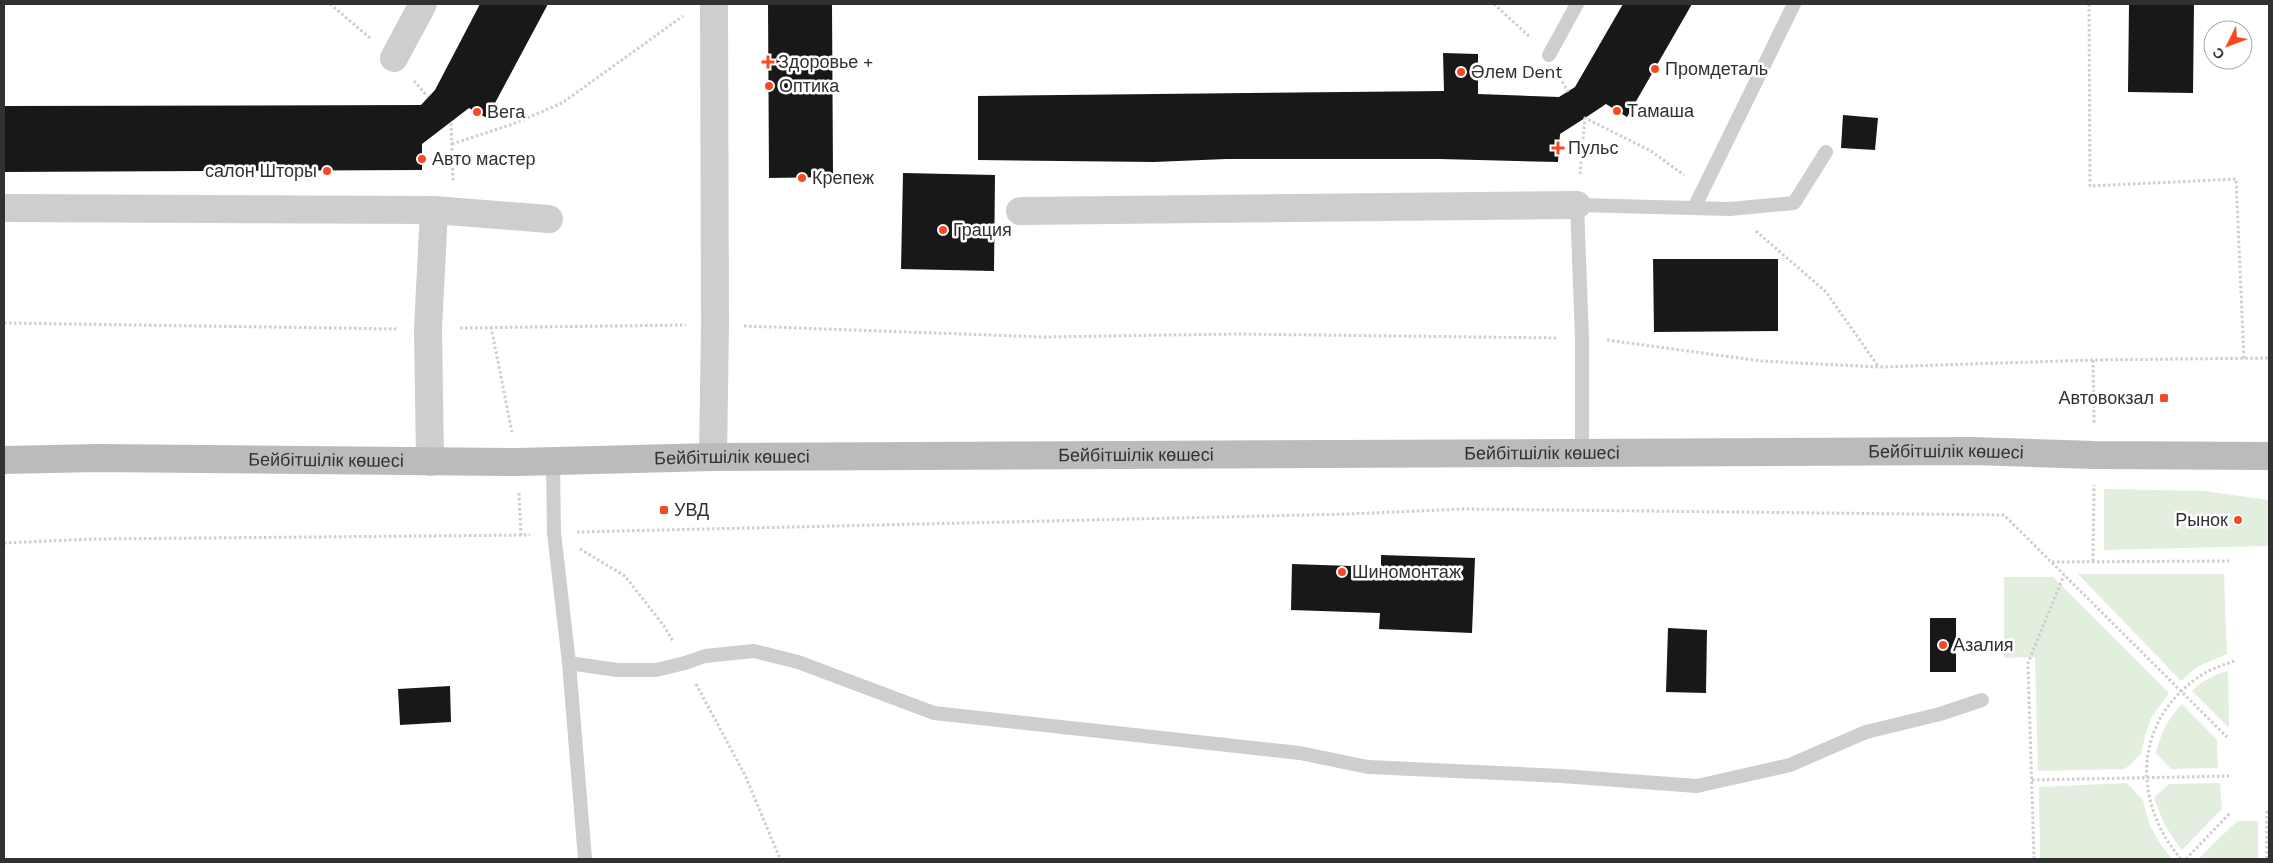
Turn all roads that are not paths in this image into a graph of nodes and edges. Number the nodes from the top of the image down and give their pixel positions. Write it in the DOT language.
graph roads {
  1 [pos="423,4"];
  2 [pos="714,4"];
  3 [pos="1577,4"];
  4 [pos="1794,4"];
  5 [pos="1549,56"];
  6 [pos="394,58"];
  7 [pos="1826,152"];
  8 [pos="1577,204"];
  9 [pos="4,208"];
  10 [pos="1694,208"];
  11 [pos="444,211"];
  12 [pos="1020,211"];
  13 [pos="549,219"];
  14 [pos="1582,453"];
  15 [pos="2269,456"];
  16 [pos="713,457"];
  17 [pos="4,460"];
  18 [pos="553,461"];
  19 [pos="430,462"];
  20 [pos="569,663"];
  21 [pos="1982,700"];
  22 [pos="585,859"];
  1 -- 6 [label="street"];
  2 -- 16 [label="street"];
  3 -- 5 [label="lane"];
  4 -- 10 [label="lane"];
  7 -- 10 [label="lane"];
  8 -- 10 [label="lane"];
  8 -- 12 [label="street"];
  8 -- 14 [label="lane"];
  9 -- 11 [label="street"];
  11 -- 13 [label="street"];
  11 -- 19 [label="street"];
  14 -- 15 [label="street, Бейбітшілік көшесі"];
  14 -- 16 [label="street, Бейбітшілік көшесі"];
  16 -- 18 [label="street, Бейбітшілік көшесі"];
  17 -- 19 [label="street, Бейбітшілік көшесі"];
  18 -- 19 [label="street, Бейбітшілік көшесі"];
  18 -- 20 [label="lane"];
  20 -- 21 [label="lane"];
  20 -- 22 [label="lane"];
}
